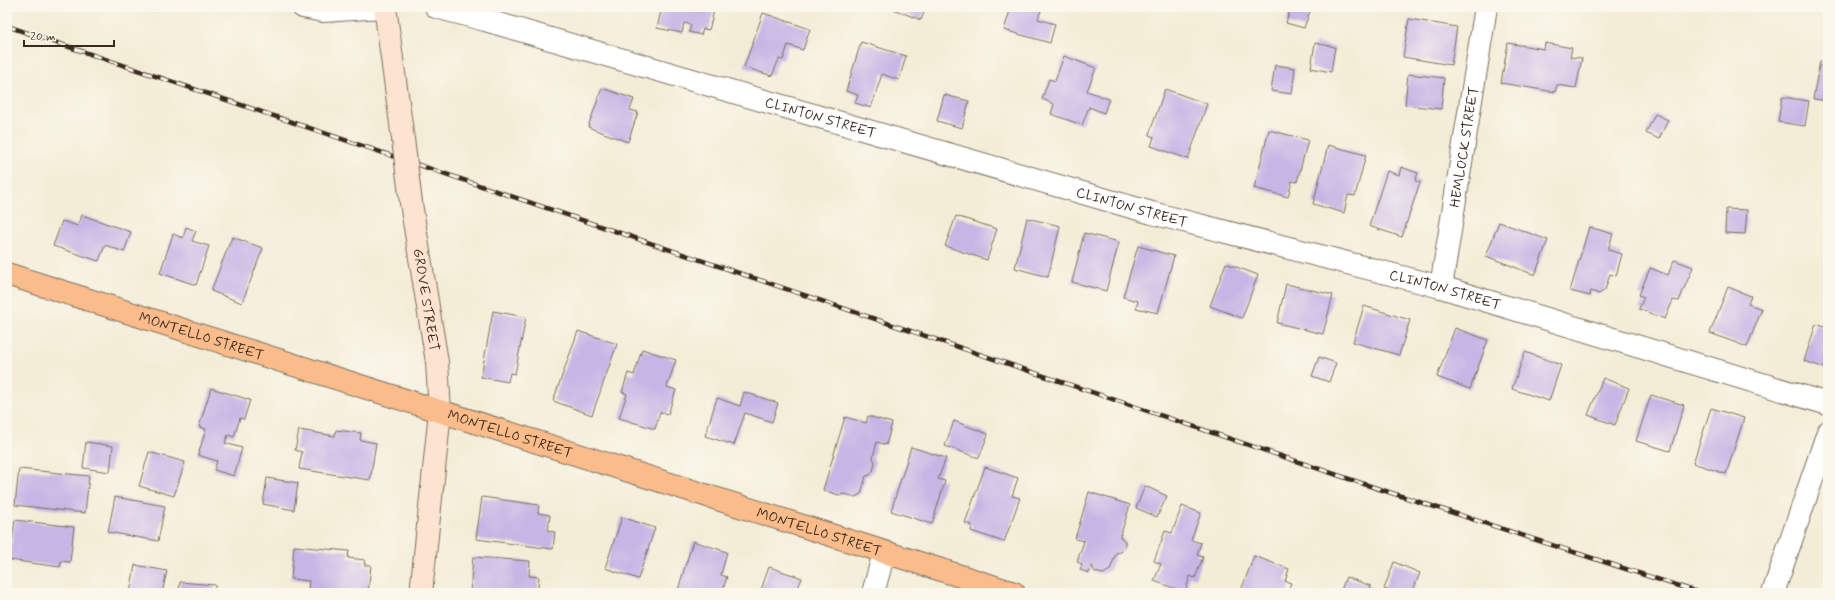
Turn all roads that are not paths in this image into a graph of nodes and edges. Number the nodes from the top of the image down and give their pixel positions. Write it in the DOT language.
graph roads {
  1 [pos="303,7"];
  2 [pos="382,7"];
  3 [pos="386,7"];
  4 [pos="436,7"];
  5 [pos="1486,7"];
  6 [pos="7,274"];
  7 [pos="1441,287"];
  8 [pos="1828,404"];
  9 [pos="440,412"];
  10 [pos="1828,432"];
  11 [pos="884,553"];
  12 [pos="1776,583"];
  13 [pos="421,593"];
  14 [pos="873,593"];
  15 [pos="1014,593"];
  1 -- 2 [label="street"];
  3 -- 9 [label="main road, GROVE STREET, bridge"];
  4 -- 7 [label="street, CLINTON STREET"];
  5 -- 7 [label="street, HEMLOCK STREET"];
  6 -- 9 [label="main road, MONTELLO STREET"];
  7 -- 8 [label="street, CLINTON STREET"];
  9 -- 11 [label="main road, MONTELLO STREET"];
  9 -- 13 [label="main road, GROVE STREET"];
  10 -- 12 [label="street"];
  11 -- 14 [label="street"];
  11 -- 15 [label="main road, MONTELLO STREET"];
}
